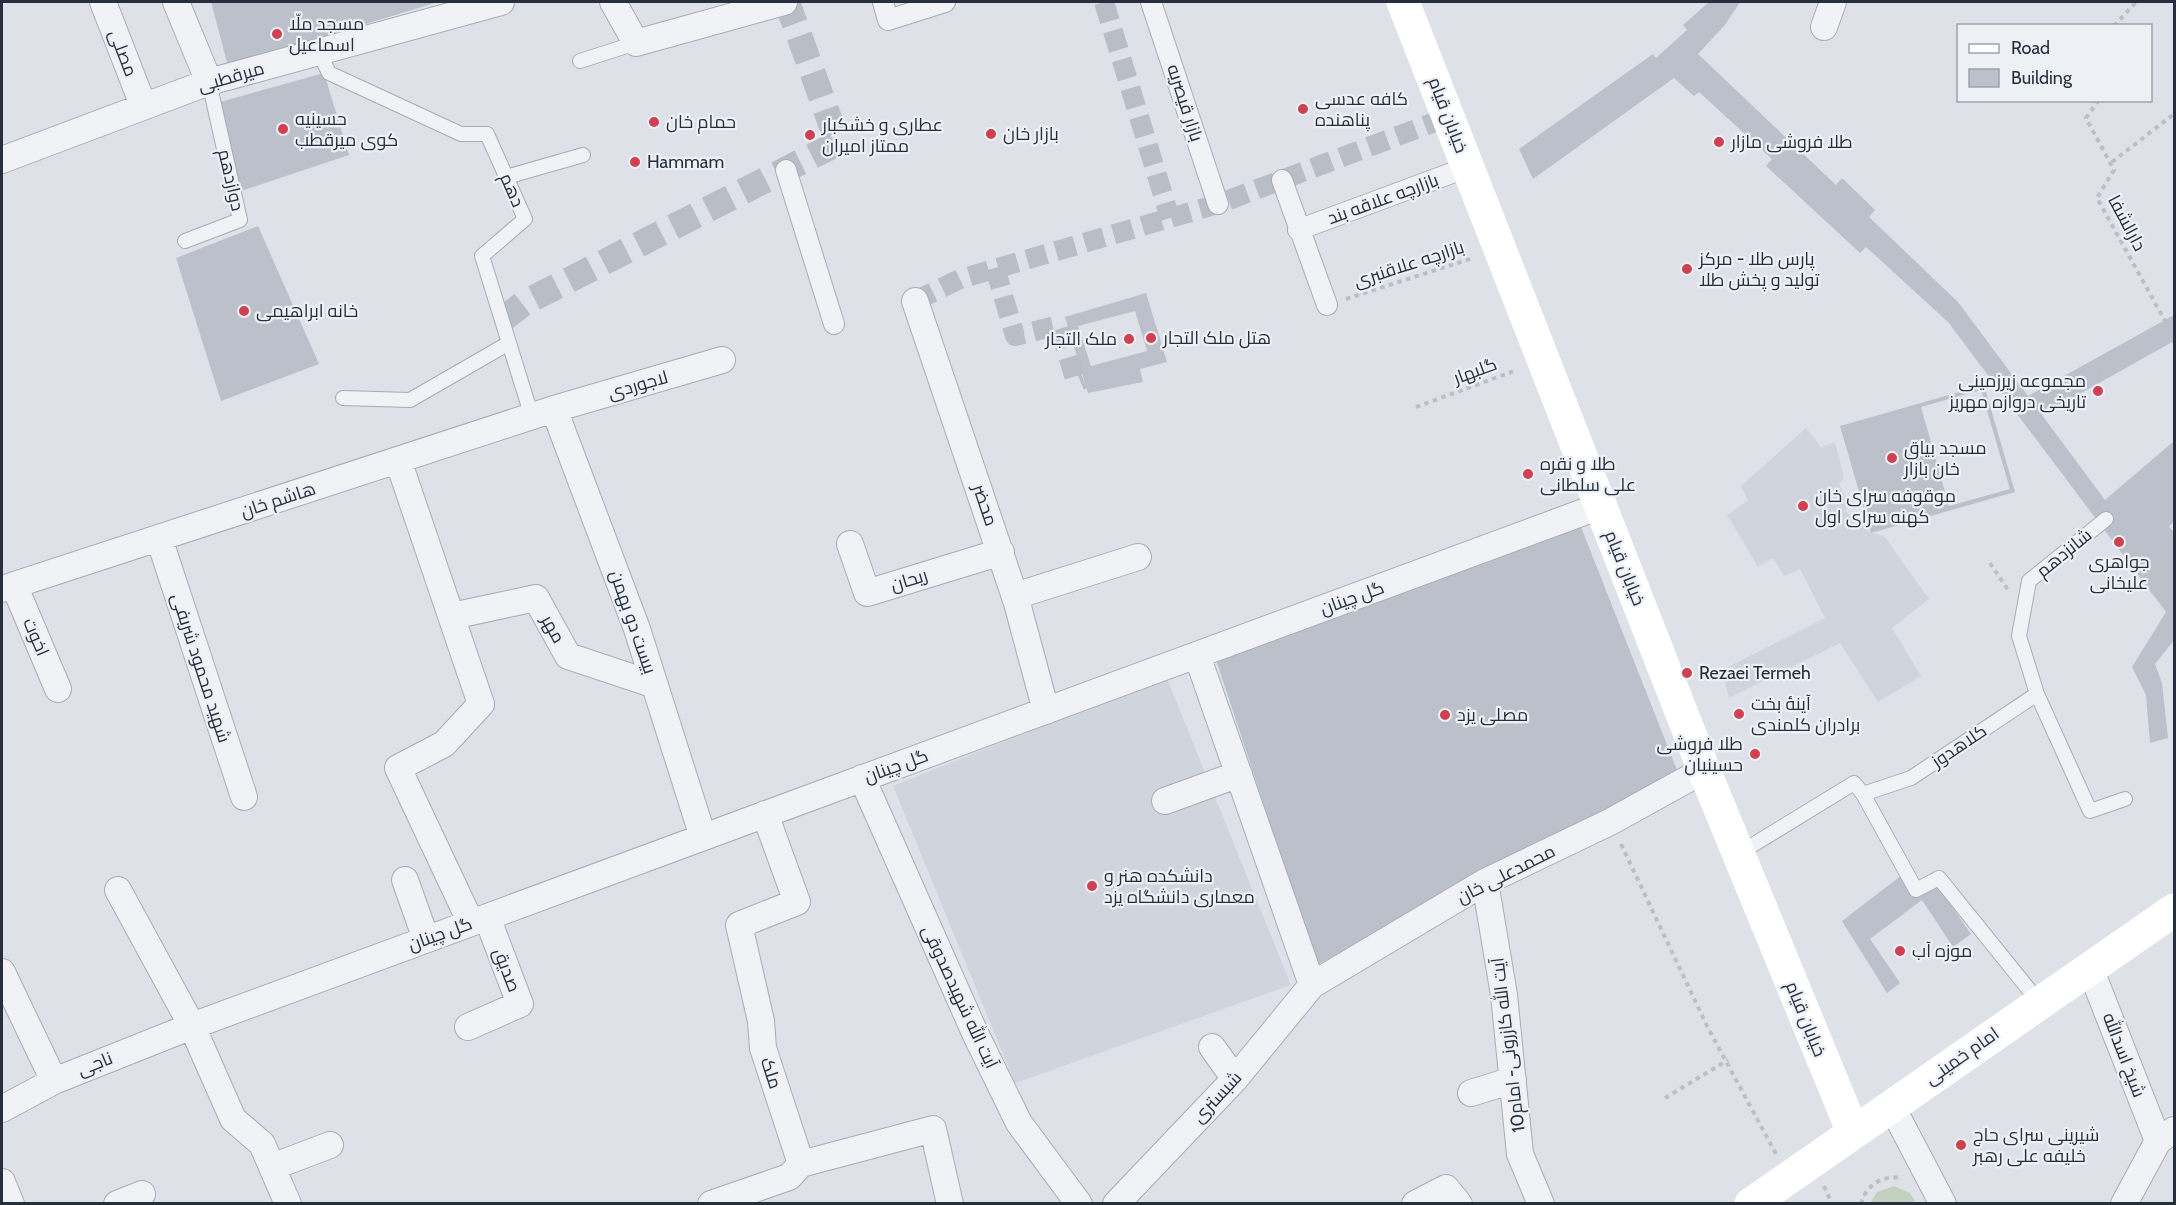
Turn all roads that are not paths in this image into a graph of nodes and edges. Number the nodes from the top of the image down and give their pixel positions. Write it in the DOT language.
graph roads {
  1 [pos="103,2"];
  2 [pos="176,2"];
  3 [pos="501,2"];
  4 [pos="614,2"];
  5 [pos="784,2"];
  6 [pos="883,2"];
  7 [pos="945,2"];
  8 [pos="1151,2"];
  9 [pos="1403,2"];
  10 [pos="1833,2"];
  11 [pos="1824,27"];
  12 [pos="636,43"];
  13 [pos="319,52"];
  14 [pos="580,61"];
  15 [pos="209,82"];
  16 [pos="142,105"];
  17 [pos="583,155"];
  18 [pos="2,160"];
  19 [pos="1468,167"];
  20 [pos="786,170"];
  21 [pos="506,177"];
  22 [pos="1282,180"];
  23 [pos="1218,204"];
  24 [pos="1298,230"];
  25 [pos="184,241"];
  26 [pos="915,301"];
  27 [pos="1327,305"];
  28 [pos="834,324"];
  29 [pos="509,343"];
  30 [pos="722,360"];
  31 [pos="343,398"];
  32 [pos="543,413"];
  33 [pos="399,460"];
  34 [pos="1600,506"];
  35 [pos="2106,519"];
  36 [pos="159,538"];
  37 [pos="850,544"];
  38 [pos="1001,552"];
  39 [pos="1138,557"];
  40 [pos="8,587"];
  41 [pos="1015,596"];
  42 [pos="452,616"];
  43 [pos="1197,655"];
  44 [pos="655,685"];
  45 [pos="58,688"];
  46 [pos="2037,694"];
  47 [pos="1046,711"];
  48 [pos="1704,770"];
  49 [pos="1239,774"];
  50 [pos="862,778"];
  51 [pos="1863,794"];
  52 [pos="244,797"];
  53 [pos="2125,799"];
  54 [pos="1165,801"];
  55 [pos="765,814"];
  56 [pos="703,837"];
  57 [pos="1738,854"];
  58 [pos="405,880"];
  59 [pos="1485,882"];
  60 [pos="118,890"];
  61 [pos="2175,910"];
  62 [pos="479,920"];
  63 [pos="426,939"];
  64 [pos="2090,968"];
  65 [pos="2,972"];
  66 [pos="1312,985"];
  67 [pos="2039,1002"];
  68 [pos="192,1026"];
  69 [pos="468,1027"];
  70 [pos="1212,1047"];
  71 [pos="1235,1079"];
  72 [pos="1513,1080"];
  73 [pos="54,1081"];
  74 [pos="1471,1093"];
  75 [pos="1891,1105"];
  76 [pos="2,1109"];
  77 [pos="1853,1132"];
  78 [pos="2166,1136"];
  79 [pos="330,1145"];
  80 [pos="801,1164"];
  81 [pos="272,1167"];
  82 [pos="2,1182"];
  83 [pos="142,1194"];
  84 [pos="1537,1202"];
  85 [pos="11,1203"];
  86 [pos="117,1203"];
  87 [pos="288,1203"];
  88 [pos="711,1203"];
  89 [pos="950,1203"];
  90 [pos="1079,1203"];
  91 [pos="1116,1203"];
  92 [pos="1415,1203"];
  93 [pos="1460,1203"];
  94 [pos="1751,1203"];
  95 [pos="1943,1203"];
  96 [pos="2124,1203"];
  1 -- 16 [label="street, مصلی"];
  2 -- 15 [label="street"];
  3 -- 13 [label="street, میرقطبی"];
  4 -- 12 [label="street"];
  5 -- 12 [label="street"];
  6 -- 7 [label="street"];
  8 -- 23 [label="street, بازار قیصریه"];
  9 -- 19 [label="main road, خیابان قیام"];
  10 -- 11 [label="street"];
  12 -- 14 [label="lane"];
  13 -- 15 [label="street, میرقطبی"];
  13 -- 21 [label="lane, دهم"];
  15 -- 16 [label="street, میرقطبی"];
  15 -- 25 [label="lane, دوازدهم"];
  16 -- 18 [label="street, میرقطبی"];
  17 -- 21 [label="lane"];
  19 -- 24 [label="street, بازارچه علاقه بند"];
  19 -- 34 [label="main road, خیابان قیام"];
  20 -- 28 [label="street"];
  21 -- 29 [label="lane, دهم"];
  22 -- 24 [label="street"];
  24 -- 27 [label="street"];
  26 -- 38 [label="street, محضر"];
  29 -- 31 [label="lane"];
  29 -- 32 [label="lane, دهم"];
  30 -- 32 [label="street, لاجوردی"];
  32 -- 33 [label="street, هاشم خان"];
  32 -- 44 [label="street, بیست دو بهمن"];
  33 -- 36 [label="street, هاشم خان"];
  33 -- 42 [label="street"];
  34 -- 43 [label="street, گل چینان"];
  34 -- 48 [label="main road, خیابان قیام"];
  35 -- 46 [label="lane, شانزدهم"];
  36 -- 40 [label="street, هاشم خان"];
  36 -- 52 [label="street, شهید محمود شریفی"];
  37 -- 38 [label="street, ریحان"];
  38 -- 41 [label="street, محضر"];
  39 -- 41 [label="street"];
  40 -- 45 [label="street, اخوت"];
  41 -- 47 [label="street, محضر"];
  42 -- 44 [label="street, مهر"];
  42 -- 62 [label="street"];
  43 -- 47 [label="street, گل چینان"];
  43 -- 49 [label="street"];
  44 -- 56 [label="street, بیست دو بهمن"];
  46 -- 51 [label="lane, کلاهدوز"];
  46 -- 53 [label="lane"];
  47 -- 50 [label="street, گل چینان"];
  48 -- 57 [label="main road, خیابان قیام"];
  48 -- 59 [label="street, محمدعلی خان"];
  49 -- 54 [label="street"];
  49 -- 66 [label="street"];
  50 -- 55 [label="street, گل چینان"];
  50 -- 90 [label="street, آیت الله شهیدصدوقی"];
  51 -- 57 [label="lane, کلاهدوز"];
  51 -- 67 [label="lane"];
  55 -- 56 [label="street, گل چینان"];
  55 -- 80 [label="street, ملک"];
  56 -- 62 [label="street, گل چینان"];
  57 -- 77 [label="main road, خیابان قیام"];
  58 -- 63 [label="street"];
  59 -- 66 [label="street, محمدعلی خان"];
  59 -- 72 [label="street, آیت الله کازرونی- امام10"];
  60 -- 68 [label="street"];
  61 -- 64 [label="main road, امام خمینی"];
  62 -- 63 [label="street, گل چینان"];
  62 -- 69 [label="street, صدیق"];
  63 -- 68 [label="street, گل چینان"];
  64 -- 67 [label="main road, امام خمینی"];
  64 -- 78 [label="street, شیخ اسدالله"];
  65 -- 73 [label="street"];
  66 -- 71 [label="street, شبستری"];
  67 -- 75 [label="main road, امام خمینی"];
  68 -- 73 [label="street, ناجی"];
  68 -- 81 [label="street"];
  70 -- 71 [label="street"];
  71 -- 91 [label="street, شبستری"];
  72 -- 74 [label="street"];
  72 -- 84 [label="street, آیت الله کازرونی- امام10"];
  73 -- 76 [label="street, ناجی"];
  75 -- 77 [label="main road, امام خمینی"];
  75 -- 95 [label="street"];
  77 -- 94 [label="main road, امام خمینی"];
  78 -- 96 [label="street"];
  79 -- 81 [label="street"];
  80 -- 88 [label="street"];
  80 -- 89 [label="street"];
  81 -- 87 [label="street"];
  82 -- 85 [label="street"];
  83 -- 86 [label="street"];
  92 -- 93 [label="street"];
}
